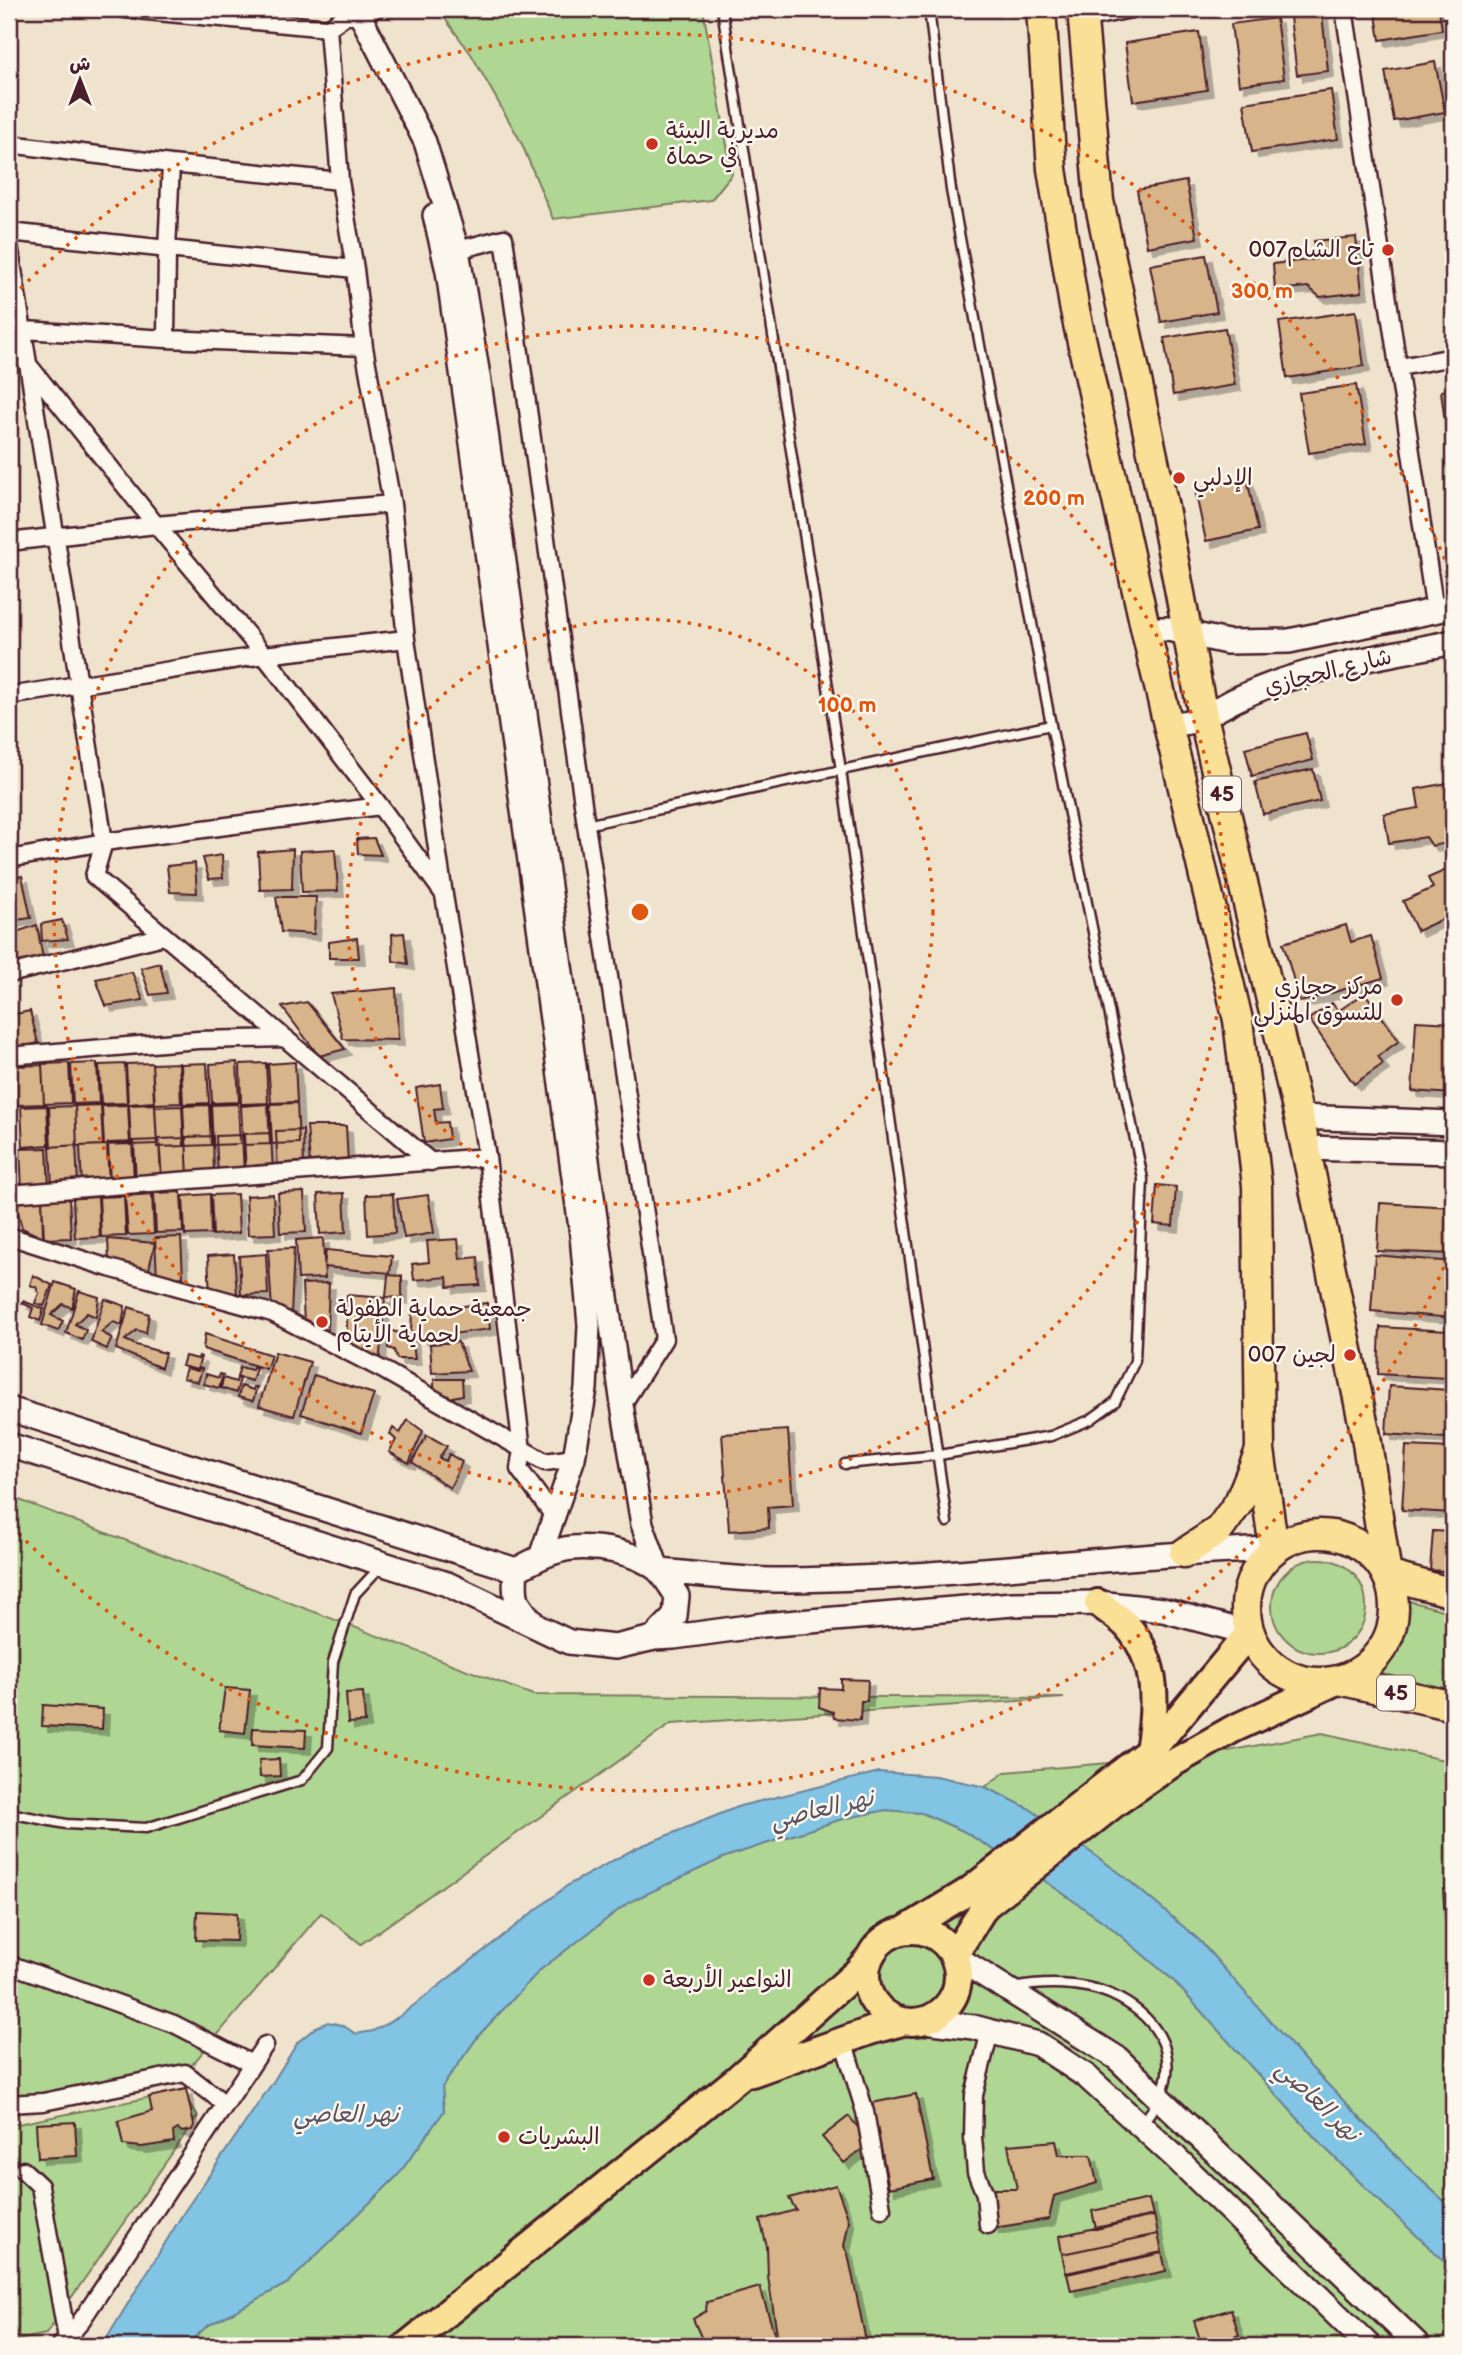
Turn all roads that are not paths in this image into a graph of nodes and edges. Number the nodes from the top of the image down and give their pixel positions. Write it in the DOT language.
graph roads {
  1 [pos="125,9"];
  2 [pos="384,9"];
  3 [pos="722,9"];
  4 [pos="929,9"];
  5 [pos="1041,9"];
  6 [pos="1131,9"];
  7 [pos="1344,9"];
  8 [pos="353,13"];
  9 [pos="1083,14"];
  10 [pos="328,28"];
  11 [pos="9,144"];
  12 [pos="171,164"];
  13 [pos="341,181"];
  14 [pos="9,232"];
  15 [pos="9,244"];
  16 [pos="167,250"];
  17 [pos="458,250"];
  18 [pos="355,269"];
  19 [pos="15,329"];
  20 [pos="166,339"];
  21 [pos="364,347"];
  22 [pos="1453,357"];
  23 [pos="27,363"];
  24 [pos="1400,367"];
  25 [pos="391,504"];
  26 [pos="156,525"];
  27 [pos="56,537"];
  28 [pos="9,542"];
  29 [pos="1444,609"];
  30 [pos="1189,634"];
  31 [pos="1147,636"];
  32 [pos="406,639"];
  33 [pos="1452,646"];
  34 [pos="264,655"];
  35 [pos="77,684"];
  36 [pos="9,696"];
  37 [pos="1203,716"];
  38 [pos="1168,723"];
  39 [pos="1051,725"];
  40 [pos="841,769"];
  41 [pos="380,806"];
  42 [pos="586,825"];
  43 [pos="104,842"];
  44 [pos="9,859"];
  45 [pos="444,895"];
  46 [pos="164,936"];
  47 [pos="9,974"];
  48 [pos="286,1038"];
  49 [pos="9,1056"];
  50 [pos="1299,1117"];
  51 [pos="1453,1123"];
  52 [pos="1305,1148"];
  53 [pos="1453,1152"];
  54 [pos="487,1157"];
  55 [pos="431,1162"];
  56 [pos="9,1194"];
  57 [pos="9,1236"];
  58 [pos="622,1405"];
  59 [pos="9,1409"];
  60 [pos="9,1445"];
  61 [pos="522,1451"];
  62 [pos="1260,1451"];
  63 [pos="939,1455"];
  64 [pos="574,1458"];
  65 [pos="845,1464"];
  66 [pos="553,1515"];
  67 [pos="947,1522"];
  68 [pos="1274,1549"];
  69 [pos="1184,1553"];
  70 [pos="540,1557"];
  71 [pos="383,1564"];
  72 [pos="516,1570"];
  73 [pos="659,1571"];
  74 [pos="1387,1575"];
  75 [pos="1453,1593"];
  76 [pos="1098,1603"];
  77 [pos="536,1626"];
  78 [pos="1249,1633"];
  79 [pos="654,1638"];
  80 [pos="1339,1680"];
  81 [pos="1453,1706"];
  82 [pos="1149,1751"];
  83 [pos="1100,1802"];
  84 [pos="9,1813"];
  85 [pos="977,1899"];
  86 [pos="905,1930"];
  87 [pos="954,1955"];
  88 [pos="869,1958"];
  89 [pos="9,1964"];
  90 [pos="1009,1988"];
  91 [pos="914,2022"];
  92 [pos="990,2031"];
  93 [pos="843,2040"];
  94 [pos="265,2045"];
  95 [pos="252,2064"];
  96 [pos="737,2079"];
  97 [pos="1160,2099"];
  98 [pos="9,2104"];
  99 [pos="225,2104"];
  100 [pos="1140,2126"];
  101 [pos="23,2170"];
  102 [pos="882,2209"];
  103 [pos="988,2225"];
  104 [pos="64,2342"];
  105 [pos="406,2346"];
  106 [pos="1369,2346"];
  107 [pos="1419,2346"];
  1 -- 10 [label="street"];
  2 -- 8 [label="lane"];
  3 -- 40 [label="lane"];
  4 -- 39 [label="lane"];
  5 -- 31 [label="highway, 45"];
  6 -- 9 [label="street"];
  7 -- 24 [label="street"];
  8 -- 10 [label="street"];
  8 -- 17 [label="street"];
  8 -- 64 [label="street"];
  9 -- 30 [label="highway, 45"];
  10 -- 13 [label="street"];
  11 -- 12 [label="street"];
  12 -- 13 [label="street"];
  12 -- 16 [label="street"];
  13 -- 18 [label="street"];
  14 -- 16 [label="street"];
  15 -- 19 [label="street"];
  16 -- 18 [label="street"];
  16 -- 20 [label="street"];
  17 -- 42 [label="street"];
  17 -- 58 [label="street"];
  18 -- 21 [label="street"];
  19 -- 20 [label="street"];
  19 -- 23 [label="street"];
  20 -- 21 [label="street"];
  21 -- 25 [label="street"];
  22 -- 24 [label="street"];
  23 -- 26 [label="street"];
  23 -- 27 [label="street"];
  24 -- 29 [label="street"];
  25 -- 26 [label="street"];
  25 -- 32 [label="street"];
  26 -- 27 [label="street"];
  26 -- 34 [label="street"];
  27 -- 28 [label="street"];
  27 -- 35 [label="street"];
  29 -- 30 [label="main road"];
  30 -- 31 [label="main road"];
  30 -- 37 [label="highway, 45"];
  31 -- 38 [label="highway, 45"];
  32 -- 34 [label="street"];
  32 -- 45 [label="street"];
  33 -- 37 [label="main road, شارع الحجازي"];
  34 -- 35 [label="street"];
  34 -- 41 [label="street"];
  35 -- 36 [label="street"];
  35 -- 43 [label="street"];
  37 -- 38 [label="main road, شارع الحجازي"];
  37 -- 50 [label="highway, 45"];
  38 -- 62 [label="highway, 45"];
  39 -- 40 [label="lane"];
  39 -- 63 [label="lane"];
  40 -- 42 [label="lane"];
  40 -- 63 [label="lane"];
  41 -- 43 [label="street"];
  41 -- 45 [label="street"];
  42 -- 58 [label="street"];
  43 -- 44 [label="street"];
  43 -- 46 [label="street"];
  45 -- 54 [label="street"];
  46 -- 47 [label="street"];
  46 -- 48 [label="street"];
  48 -- 49 [label="street"];
  48 -- 55 [label="street"];
  50 -- 51 [label="main road"];
  50 -- 52 [label="highway, 45"];
  52 -- 53 [label="main road"];
  52 -- 74 [label="highway, 45"];
  54 -- 55 [label="street"];
  54 -- 61 [label="street"];
  55 -- 56 [label="street"];
  57 -- 61 [label="street"];
  58 -- 73 [label="street"];
  59 -- 72 [label="main road"];
  60 -- 71 [label="main road"];
  61 -- 64 [label="street"];
  61 -- 66 [label="street"];
  62 -- 68 [label="highway, 45"];
  62 -- 69 [label="highway"];
  63 -- 65 [label="lane"];
  63 -- 67 [label="lane"];
  64 -- 66 [label="street"];
  66 -- 70 [label="street"];
  68 -- 69 [label="main road"];
  68 -- 74 [label="highway"];
  68 -- 78 [label="highway"];
  69 -- 73 [label="main road"];
  70 -- 72 [label="main road"];
  70 -- 73 [label="main road"];
  71 -- 77 [label="main road"];
  71 -- 84 [label="lane"];
  72 -- 77 [label="main road"];
  73 -- 79 [label="main road"];
  74 -- 75 [label="highway"];
  74 -- 80 [label="highway"];
  76 -- 78 [label="main road"];
  76 -- 79 [label="main road"];
  76 -- 82 [label="main road"];
  77 -- 79 [label="main road"];
  78 -- 80 [label="highway"];
  78 -- 82 [label="main road"];
  80 -- 81 [label="highway, 45"];
  80 -- 83 [label="main road"];
  82 -- 83 [label="main road"];
  83 -- 85 [label="main road"];
  85 -- 86 [label="main road"];
  85 -- 87 [label="main road"];
  86 -- 87 [label="main road"];
  86 -- 88 [label="main road"];
  87 -- 90 [label="main road"];
  87 -- 91 [label="main road"];
  88 -- 91 [label="main road"];
  88 -- 96 [label="main road"];
  89 -- 95 [label="street"];
  90 -- 97 [label="main road"];
  90 -- 97 [label="lane"];
  91 -- 92 [label="main road"];
  91 -- 93 [label="main road"];
  92 -- 100 [label="main road"];
  92 -- 103 [label="street"];
  93 -- 96 [label="main road"];
  93 -- 102 [label="street"];
  94 -- 95 [label="street"];
  95 -- 99 [label="street"];
  96 -- 105 [label="main road"];
  97 -- 100 [label="lane"];
  97 -- 107 [label="main road"];
  98 -- 99 [label="street"];
  99 -- 104 [label="street"];
  100 -- 106 [label="main road"];
  101 -- 104 [label="street"];
}
